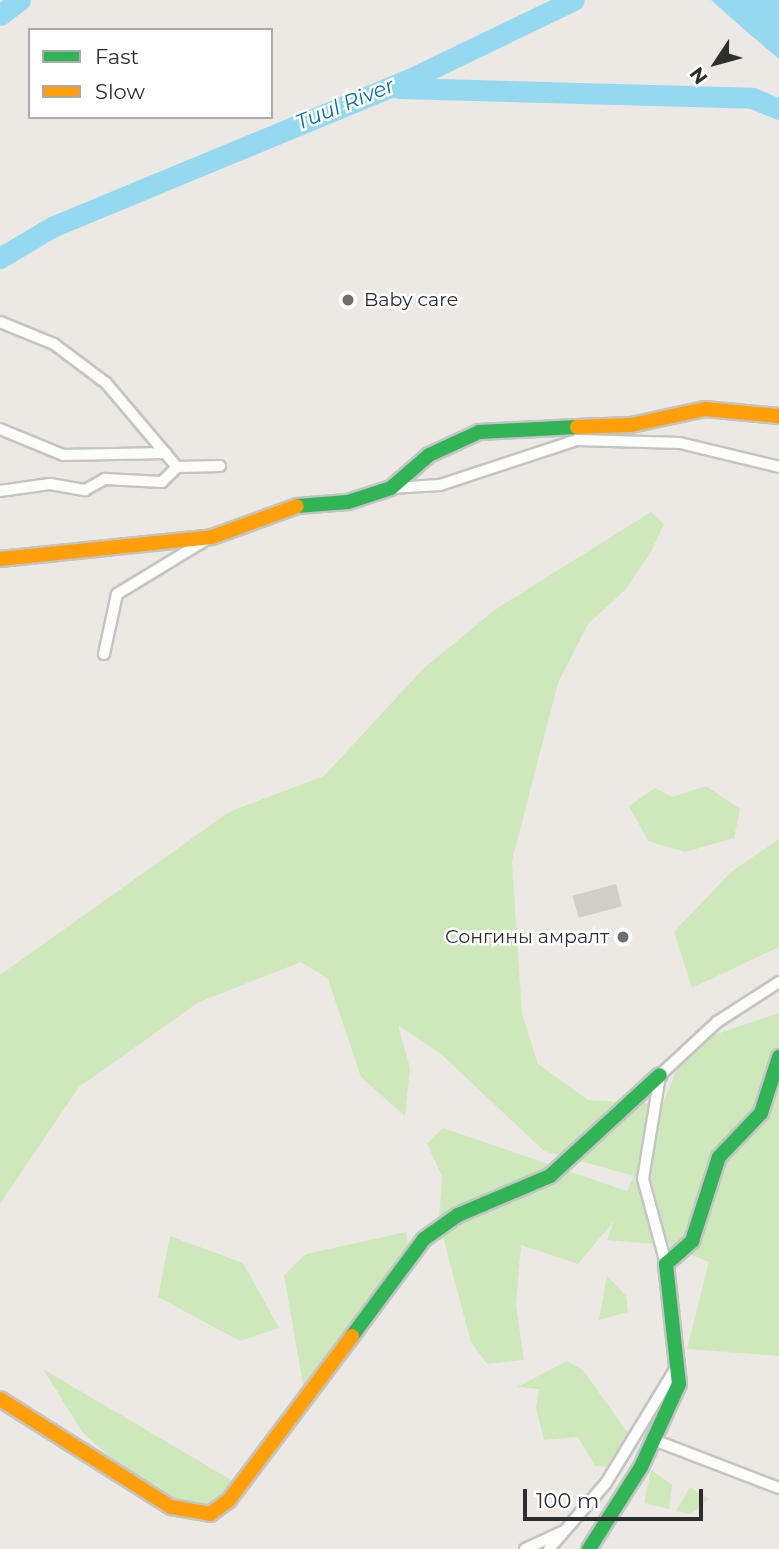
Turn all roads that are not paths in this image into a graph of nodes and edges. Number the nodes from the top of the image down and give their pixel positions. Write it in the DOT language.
graph roads {
  1 [pos="0,322"];
  2 [pos="779,416"];
  3 [pos="0,429"];
  4 [pos="166,453"];
  5 [pos="220,466"];
  6 [pos="177,467"];
  7 [pos="779,467"];
  8 [pos="391,488"];
  9 [pos="0,491"];
  10 [pos="212,537"];
  11 [pos="0,559"];
  12 [pos="104,654"];
  13 [pos="779,982"];
  14 [pos="779,1057"];
  15 [pos="660,1075"];
  16 [pos="666,1264"];
  17 [pos="680,1361"];
  18 [pos="0,1399"];
  19 [pos="654,1440"];
  20 [pos="779,1488"];
  21 [pos="562,1532"];
  22 [pos="525,1549"];
  23 [pos="549,1549"];
  24 [pos="589,1549"];
  1 -- 4 [label="street"];
  2 -- 8 [label="street"];
  3 -- 4 [label="street"];
  4 -- 6 [label="street"];
  5 -- 6 [label="street"];
  6 -- 9 [label="street"];
  7 -- 8 [label="street"];
  8 -- 10 [label="street"];
  10 -- 11 [label="street"];
  10 -- 12 [label="street"];
  13 -- 15 [label="street"];
  14 -- 16 [label="street"];
  15 -- 16 [label="street"];
  15 -- 18 [label="street"];
  16 -- 17 [label="street"];
  17 -- 19 [label="street"];
  17 -- 21 [label="street"];
  19 -- 20 [label="street"];
  19 -- 24 [label="street"];
  21 -- 22 [label="street"];
  21 -- 23 [label="street"];
}
